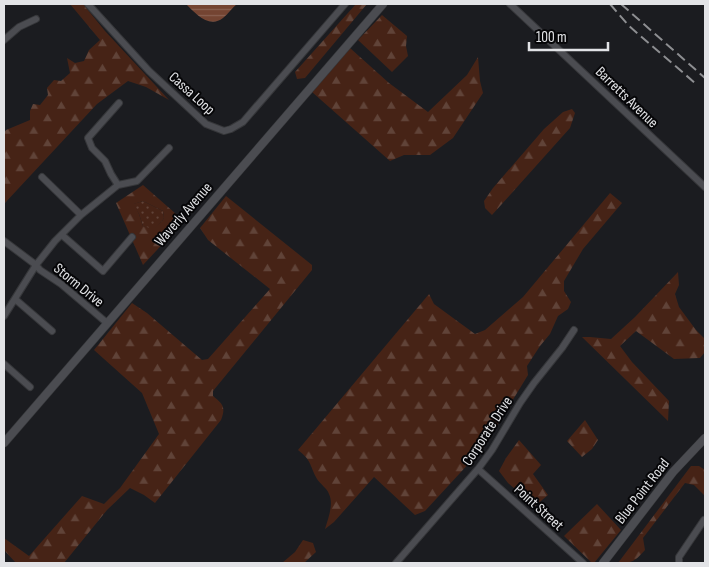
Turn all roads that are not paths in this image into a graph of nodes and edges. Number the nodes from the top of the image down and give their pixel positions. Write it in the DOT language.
graph roads {
  1 [pos="88,4"];
  2 [pos="345,4"];
  3 [pos="383,4"];
  4 [pos="510,4"];
  5 [pos="36,19"];
  6 [pos="4,40"];
  7 [pos="119,103"];
  8 [pos="169,148"];
  9 [pos="42,177"];
  10 [pos="118,185"];
  11 [pos="705,187"];
  12 [pos="81,215"];
  13 [pos="62,235"];
  14 [pos="132,237"];
  15 [pos="4,241"];
  16 [pos="36,265"];
  17 [pos="15,299"];
  18 [pos="4,316"];
  19 [pos="107,323"];
  20 [pos="574,330"];
  21 [pos="52,331"];
  22 [pos="4,364"];
  23 [pos="30,387"];
  24 [pos="705,438"];
  25 [pos="4,443"];
  26 [pos="478,469"];
  27 [pos="704,520"];
  28 [pos="396,563"];
  29 [pos="583,563"];
  30 [pos="604,563"];
  31 [pos="679,563"];
  1 -- 2 [label="street, Cassa Loop"];
  3 -- 19 [label="street, Waverly Avenue"];
  4 -- 11 [label="street, Barretts Avenue"];
  5 -- 6 [label="street"];
  7 -- 10 [label="street"];
  8 -- 10 [label="street, Storm Drive"];
  9 -- 12 [label="street"];
  10 -- 12 [label="street, Storm Drive"];
  12 -- 13 [label="street, Storm Drive"];
  13 -- 14 [label="street, Storm Drive"];
  13 -- 16 [label="street, Storm Drive"];
  15 -- 16 [label="street, Storm Drive"];
  16 -- 17 [label="street, Storm Drive"];
  16 -- 19 [label="street, Storm Drive"];
  17 -- 18 [label="street, Storm Drive"];
  17 -- 21 [label="street"];
  19 -- 25 [label="street, Waverly Avenue"];
  20 -- 26 [label="street, Corporate Drive"];
  22 -- 23 [label="street"];
  24 -- 30 [label="street, Blue Point Road"];
  26 -- 28 [label="street, Corporate Drive"];
  26 -- 29 [label="street, Point Street"];
  27 -- 31 [label="street"];
}
